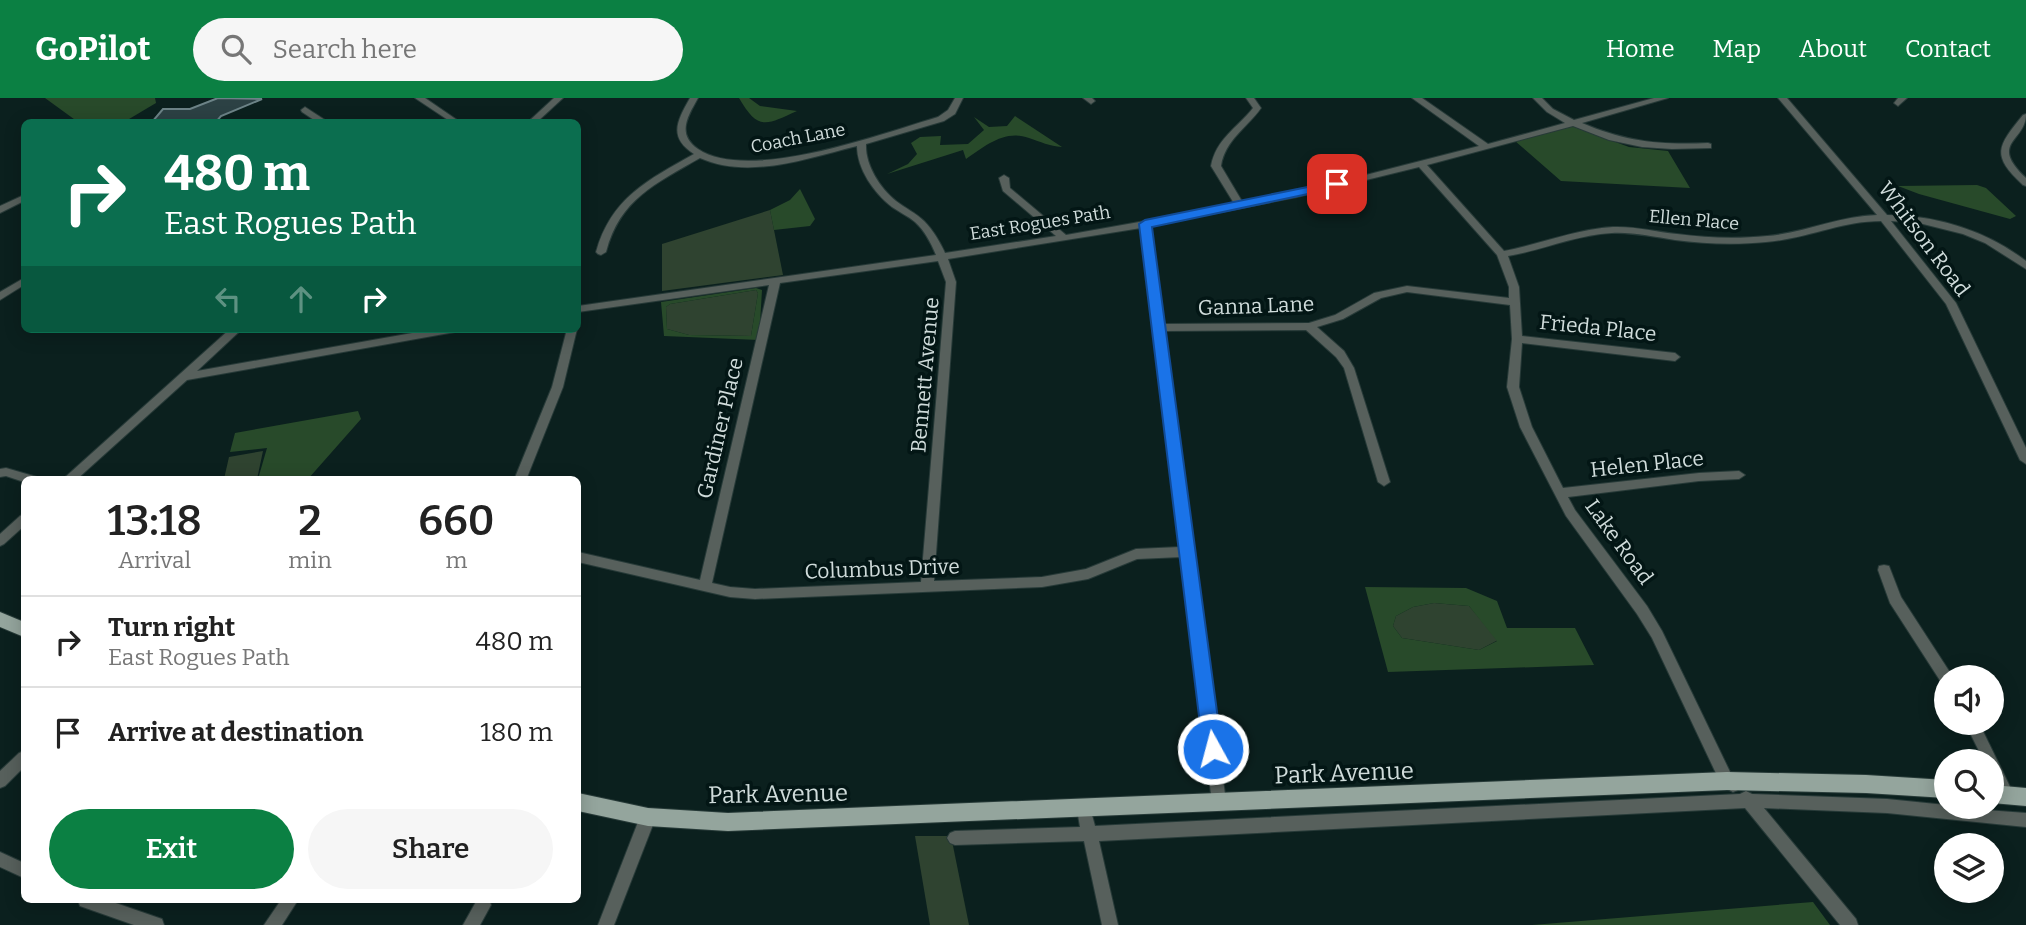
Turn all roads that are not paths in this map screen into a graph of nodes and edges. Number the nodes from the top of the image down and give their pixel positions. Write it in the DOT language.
graph roads {
  1 [pos="419,98"];
  2 [pos="559,98"];
  3 [pos="694,98"];
  4 [pos="959,98"];
  5 [pos="1250,98"];
  6 [pos="1416,98"];
  7 [pos="1537,98"];
  8 [pos="1664,98"];
  9 [pos="1782,98"];
  10 [pos="305,110"];
  11 [pos="2026,117"];
  12 [pos="318,119"];
  13 [pos="451,119"];
  14 [pos="535,119"];
  15 [pos="1572,123"];
  16 [pos="862,142"];
  17 [pos="1485,146"];
  18 [pos="1708,146"];
  19 [pos="699,155"];
  20 [pos="1420,163"];
  21 [pos="1004,178"];
  22 [pos="2026,183"];
  23 [pos="21,200"];
  24 [pos="1240,206"];
  25 [pos="0,210"];
  26 [pos="1883,218"];
  27 [pos="1145,224"];
  28 [pos="1064,237"];
  29 [pos="601,252"];
  30 [pos="1502,254"];
  31 [pos="942,256"];
  32 [pos="2026,266"];
  33 [pos="775,281"];
  34 [pos="21,283"];
  35 [pos="0,297"];
  36 [pos="1515,302"];
  37 [pos="581,309"];
  38 [pos="1309,326"];
  39 [pos="1157,328"];
  40 [pos="232,333"];
  41 [pos="433,333"];
  42 [pos="571,333"];
  43 [pos="1517,339"];
  44 [pos="221,342"];
  45 [pos="1675,356"];
  46 [pos="237,368"];
  47 [pos="182,377"];
  48 [pos="2026,460"];
  49 [pos="0,473"];
  50 [pos="1739,475"];
  51 [pos="21,476"];
  52 [pos="72,476"];
  53 [pos="522,476"];
  54 [pos="1384,482"];
  55 [pos="1560,493"];
  56 [pos="21,522"];
  57 [pos="0,541"];
  58 [pos="1188,552"];
  59 [pos="581,558"];
  60 [pos="1884,569"];
  61 [pos="705,584"];
  62 [pos="928,587"];
  63 [pos="0,619"];
  64 [pos="21,629"];
  65 [pos="1938,665"];
  66 [pos="21,761"];
  67 [pos="1727,780"];
  68 [pos="0,781"];
  69 [pos="1934,788"];
  70 [pos="1749,801"];
  71 [pos="1219,802"];
  72 [pos="581,803"];
  73 [pos="1084,809"];
  74 [pos="648,817"];
  75 [pos="2026,820"];
  76 [pos="1087,834"];
  77 [pos="955,838"];
  78 [pos="0,859"];
  79 [pos="21,870"];
  80 [pos="94,903"];
  81 [pos="287,903"];
  82 [pos="483,905"];
  83 [pos="156,925"];
  84 [pos="272,925"];
  85 [pos="471,925"];
  86 [pos="606,925"];
  87 [pos="1110,925"];
  88 [pos="1850,925"];
  1 -- 13 [label="street"];
  2 -- 14 [label="street"];
  3 -- 19 [label="street"];
  4 -- 16 [label="street"];
  5 -- 24 [label="street"];
  6 -- 17 [label="street"];
  7 -- 15 [label="street"];
  8 -- 15 [label="street, East Rogues Path"];
  9 -- 26 [label="street, Whitson Road"];
  10 -- 12 [label="street"];
  11 -- 22 [label="street"];
  15 -- 17 [label="street, East Rogues Path"];
  15 -- 18 [label="street"];
  16 -- 19 [label="street, Coach Lane"];
  16 -- 31 [label="street, Bennett Avenue"];
  17 -- 20 [label="street, East Rogues Path"];
  19 -- 29 [label="street"];
  20 -- 24 [label="street, East Rogues Path"];
  20 -- 30 [label="street, Lake Road"];
  21 -- 28 [label="street"];
  23 -- 25 [label="street"];
  24 -- 27 [label="street, East Rogues Path"];
  26 -- 30 [label="street, Ellen Place"];
  26 -- 32 [label="street, Ellen Place"];
  26 -- 48 [label="street, Whitson Road"];
  27 -- 28 [label="street, East Rogues Path"];
  27 -- 39 [label="street"];
  28 -- 31 [label="street, East Rogues Path"];
  30 -- 36 [label="street, Lake Road"];
  31 -- 33 [label="street, East Rogues Path"];
  31 -- 62 [label="street, Bennett Avenue"];
  33 -- 37 [label="street, East Rogues Path"];
  33 -- 61 [label="street, Gardiner Place"];
  34 -- 35 [label="street"];
  36 -- 38 [label="street, Ganna Lane"];
  36 -- 43 [label="street, Lake Road"];
  38 -- 39 [label="street, Ganna Lane"];
  38 -- 54 [label="street"];
  39 -- 58 [label="street"];
  40 -- 44 [label="street"];
  41 -- 46 [label="street"];
  42 -- 53 [label="street"];
  43 -- 45 [label="street, Frieda Place"];
  43 -- 55 [label="street, Lake Road"];
  44 -- 46 [label="street"];
  44 -- 47 [label="street"];
  46 -- 47 [label="street"];
  47 -- 52 [label="street"];
  49 -- 51 [label="street"];
  50 -- 55 [label="street, Helen Place"];
  55 -- 67 [label="street, Lake Road"];
  56 -- 57 [label="street"];
  58 -- 62 [label="street, Columbus Drive"];
  58 -- 71 [label="street"];
  59 -- 61 [label="street, Columbus Drive"];
  60 -- 65 [label="street"];
  61 -- 62 [label="street, Columbus Drive"];
  63 -- 64 [label="main road"];
  66 -- 68 [label="street"];
  67 -- 69 [label="main road, Park Avenue"];
  67 -- 70 [label="street, Lake Road"];
  67 -- 71 [label="main road, Park Avenue"];
  70 -- 75 [label="street"];
  70 -- 76 [label="street"];
  70 -- 88 [label="street, Lake Road"];
  71 -- 73 [label="main road, Park Avenue"];
  72 -- 74 [label="main road, Park Avenue"];
  73 -- 74 [label="main road, Park Avenue"];
  73 -- 76 [label="street"];
  74 -- 86 [label="street"];
  76 -- 77 [label="street"];
  76 -- 87 [label="street"];
  78 -- 79 [label="street"];
  80 -- 83 [label="street"];
  81 -- 84 [label="street"];
  82 -- 85 [label="street"];
}
